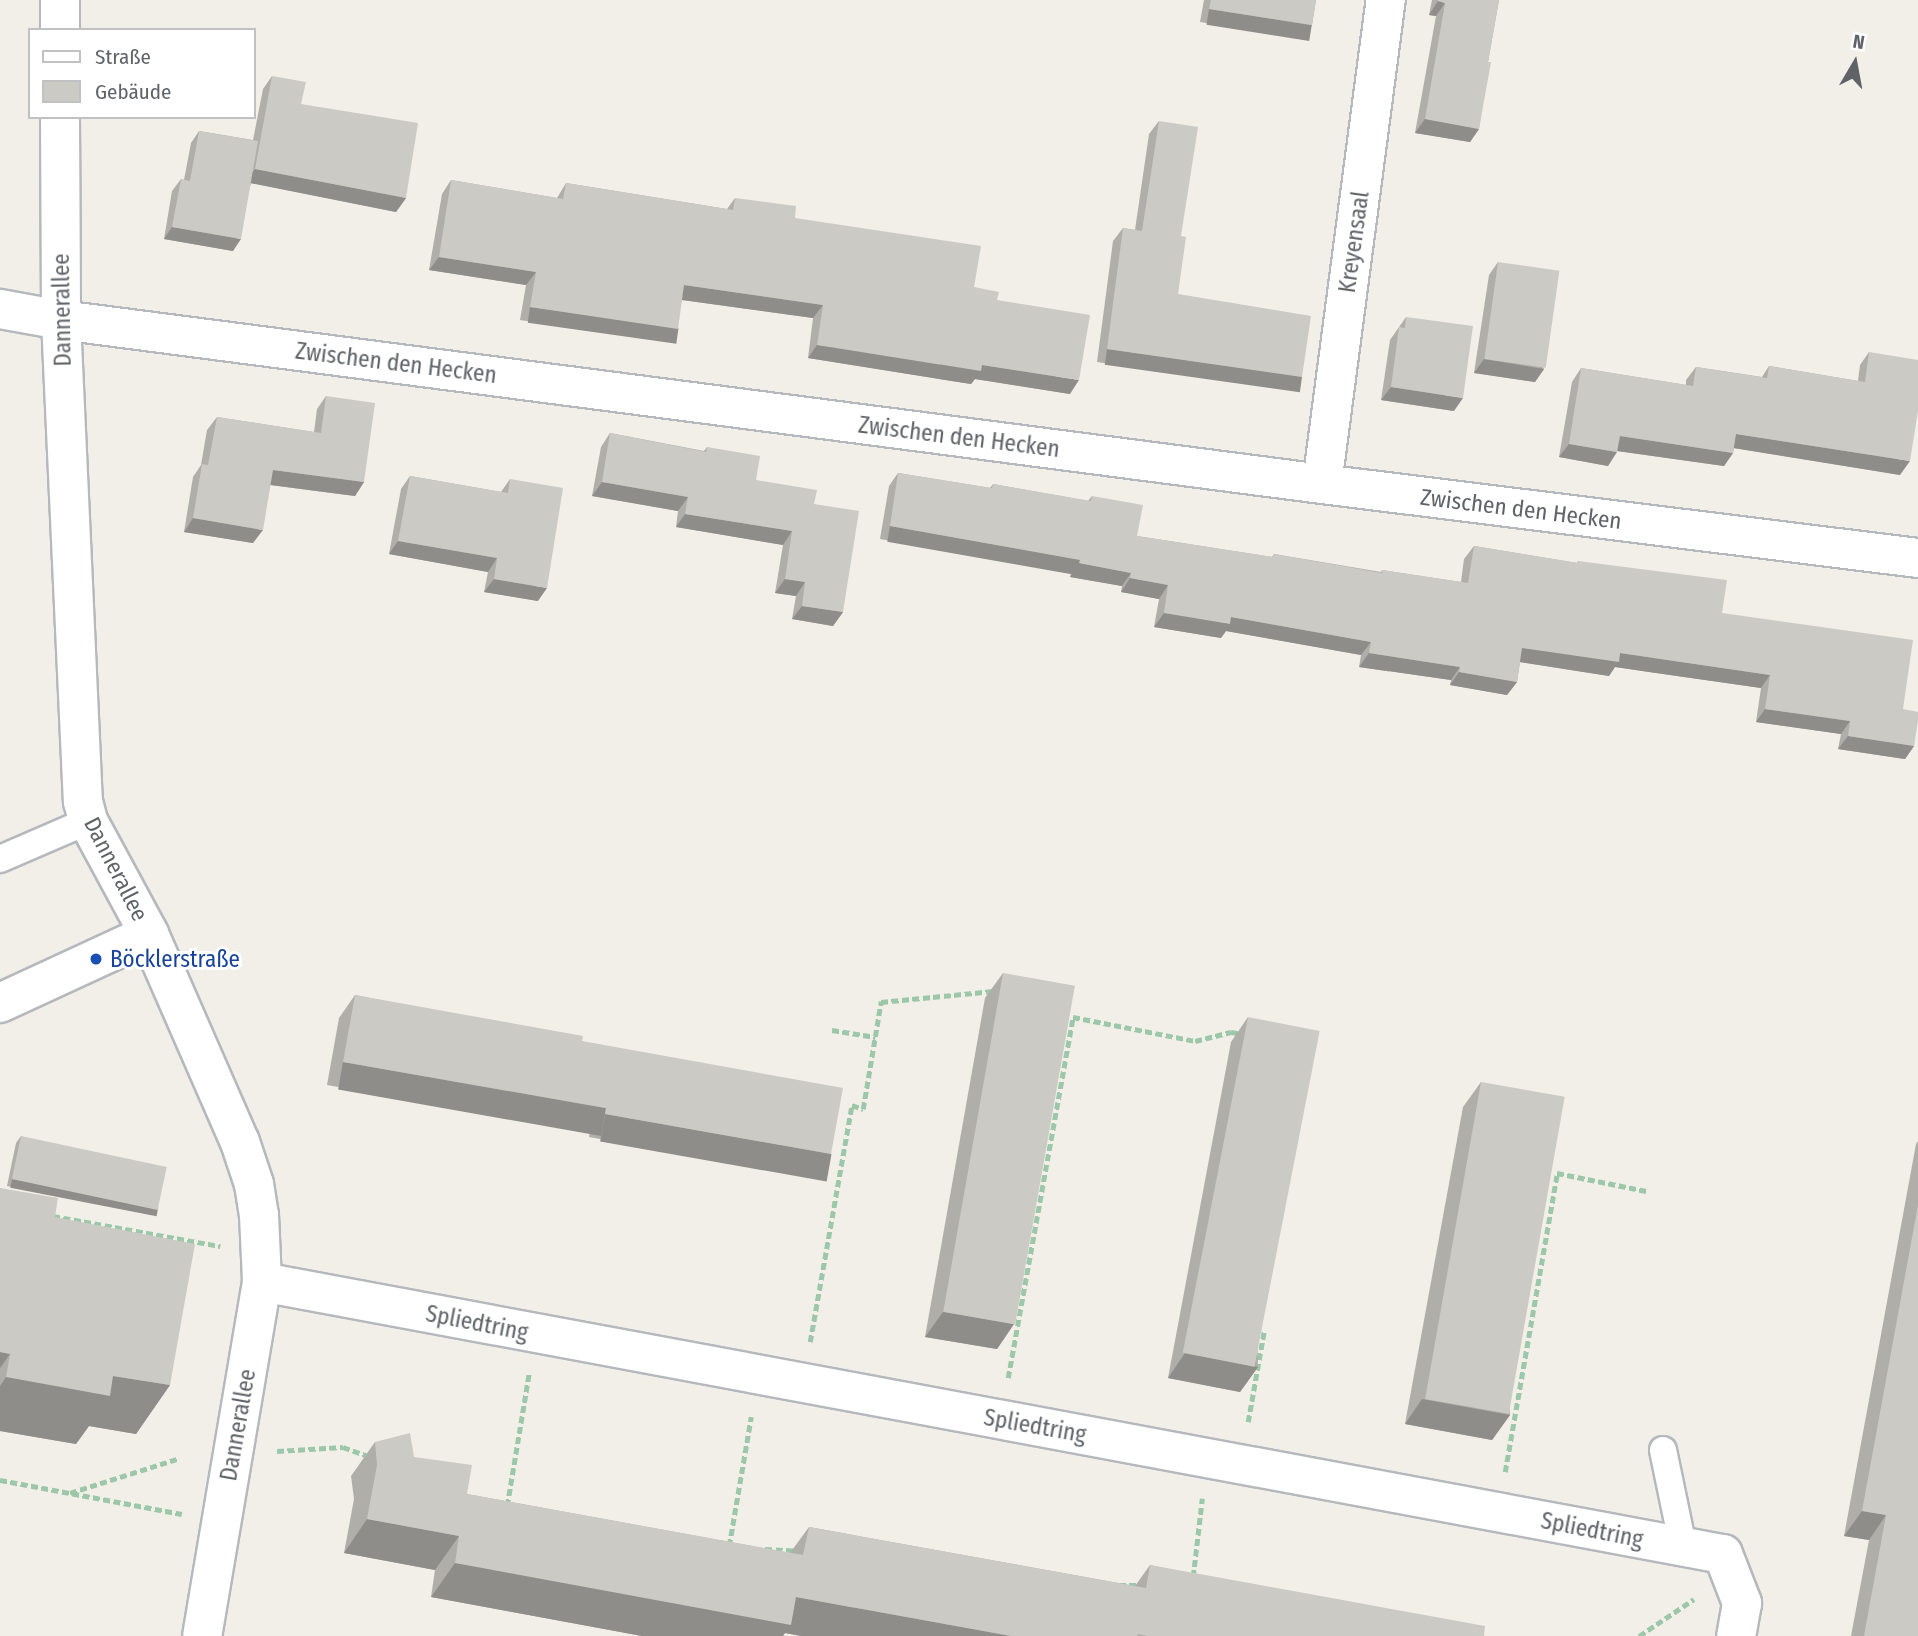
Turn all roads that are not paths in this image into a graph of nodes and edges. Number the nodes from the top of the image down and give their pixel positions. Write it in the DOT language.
graph roads {
  1 [pos="60,0"];
  2 [pos="1386,0"];
  3 [pos="60,28"];
  4 [pos="60,119"];
  5 [pos="0,309"];
  6 [pos="61,320"];
  7 [pos="1322,484"];
  8 [pos="1918,558"];
  9 [pos="88,821"];
  10 [pos="0,859"];
  11 [pos="149,934"];
  12 [pos="0,1003"];
  13 [pos="262,1268"];
  14 [pos="1662,1450"];
  15 [pos="1683,1547"];
  16 [pos="202,1636"];
  17 [pos="1736,1636"];
  1 -- 3 [label="street"];
  2 -- 7 [label="street, Kreyensaal"];
  4 -- 6 [label="street, Dannerallee"];
  5 -- 6 [label="street, Zwischen den Hecken"];
  6 -- 7 [label="street, Zwischen den Hecken"];
  6 -- 9 [label="street, Dannerallee"];
  7 -- 8 [label="street, Zwischen den Hecken"];
  9 -- 10 [label="lane"];
  9 -- 11 [label="street, Dannerallee"];
  11 -- 12 [label="street"];
  11 -- 13 [label="street, Dannerallee"];
  13 -- 15 [label="street, Spliedtring"];
  13 -- 16 [label="street, Dannerallee"];
  14 -- 15 [label="lane"];
  15 -- 17 [label="street, Spliedtring"];
}
